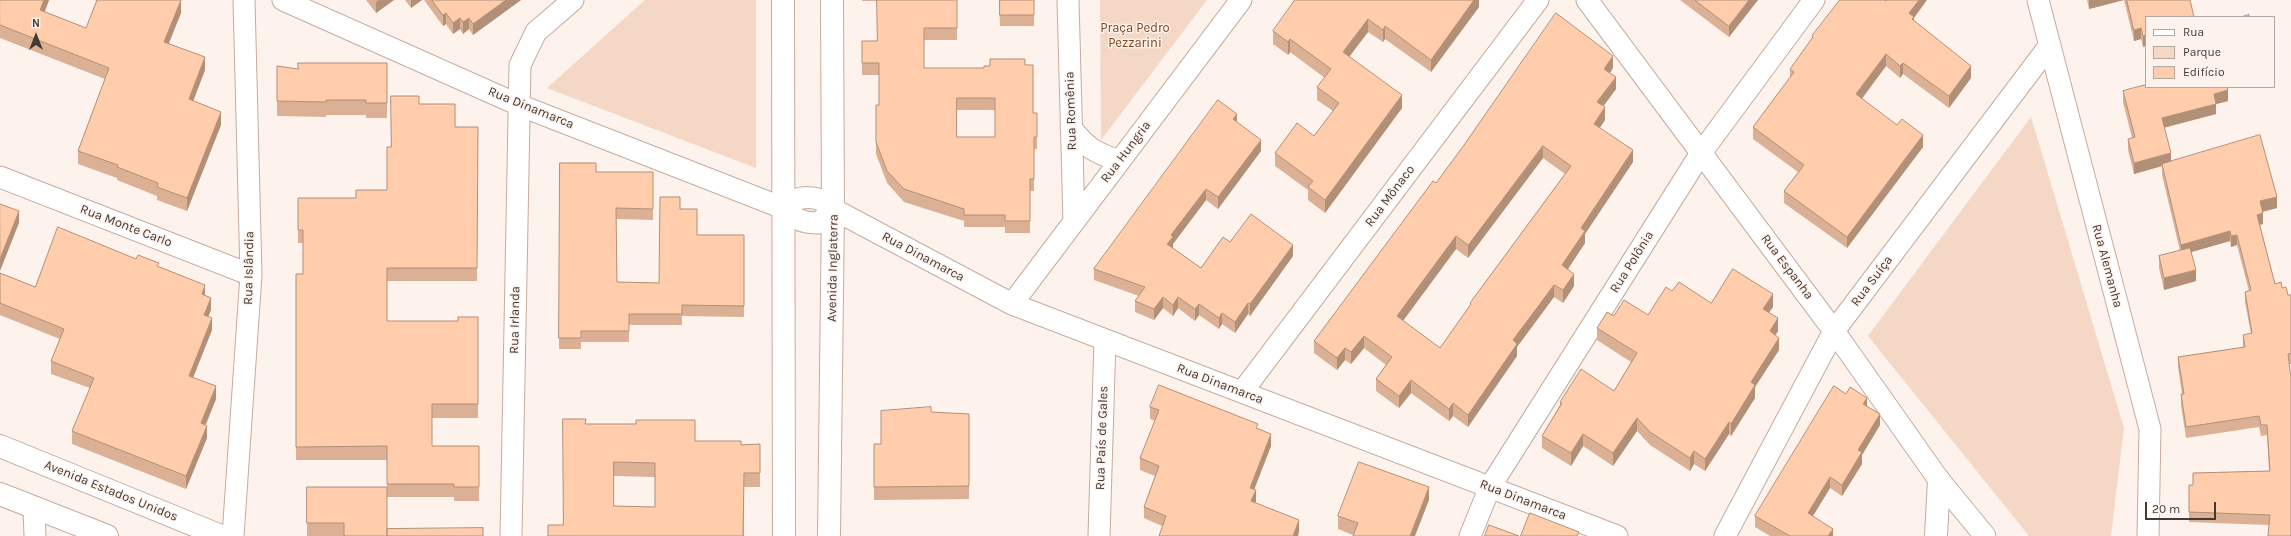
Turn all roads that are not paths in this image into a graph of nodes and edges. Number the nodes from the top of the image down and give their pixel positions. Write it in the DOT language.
graph roads {
  1 [pos="244,0"];
  2 [pos="283,0"];
  3 [pos="574,0"];
  4 [pos="783,0"];
  5 [pos="832,0"];
  6 [pos="1068,0"];
  7 [pos="1241,0"];
  8 [pos="1538,0"];
  9 [pos="1587,0"];
  10 [pos="1814,0"];
  11 [pos="2038,0"];
  12 [pos="2050,45"];
  13 [pos="519,104"];
  14 [pos="1071,128"];
  15 [pos="1701,153"];
  16 [pos="1120,161"];
  17 [pos="0,177"];
  18 [pos="783,208"];
  19 [pos="833,209"];
  20 [pos="1074,222"];
  21 [pos="251,275"];
  22 [pos="1012,304"];
  23 [pos="1834,331"];
  24 [pos="1105,340"];
  25 [pos="1242,392"];
  26 [pos="0,446"];
  27 [pos="1938,480"];
  28 [pos="1490,487"];
  29 [pos="0,494"];
  30 [pos="34,507"];
  31 [pos="35,536"];
  32 [pos="107,536"];
  33 [pos="221,536"];
  34 [pos="233,536"];
  35 [pos="511,536"];
  36 [pos="784,536"];
  37 [pos="829,536"];
  38 [pos="1099,536"];
  39 [pos="1470,536"];
  40 [pos="1617,536"];
  41 [pos="1725,536"];
  42 [pos="1936,536"];
  43 [pos="1985,536"];
  44 [pos="2148,536"];
  1 -- 21 [label="street, Rua Islândia"];
  2 -- 13 [label="street, Rua Dinamarca"];
  3 -- 13 [label="street, Rua Irlanda"];
  4 -- 18 [label="main road"];
  5 -- 19 [label="main road, Avenida Inglaterra"];
  6 -- 14 [label="street, Rua Romênia"];
  7 -- 16 [label="street, Rua Hungria"];
  8 -- 25 [label="street, Rua Mônaco"];
  9 -- 15 [label="street, Rua Espanha"];
  10 -- 15 [label="street, Rua Polônia"];
  11 -- 12 [label="street, Rua Alemanha"];
  12 -- 23 [label="street, Rua Suíça"];
  12 -- 44 [label="street, Rua Alemanha"];
  13 -- 18 [label="street, Rua Dinamarca"];
  13 -- 35 [label="street, Rua Irlanda"];
  14 -- 16 [label="street"];
  14 -- 20 [label="street, Rua Romênia"];
  15 -- 23 [label="street, Rua Espanha"];
  15 -- 28 [label="street, Rua Polônia"];
  16 -- 20 [label="street, Rua Hungria"];
  17 -- 21 [label="street, Rua Monte Carlo"];
  18 -- 19 [label="street, Rua Dinamarca"];
  18 -- 36 [label="main road"];
  19 -- 22 [label="street, Rua Dinamarca"];
  19 -- 37 [label="main road, Avenida Inglaterra"];
  20 -- 22 [label="street, Rua Hungria"];
  21 -- 34 [label="street, Rua Islândia"];
  22 -- 24 [label="street, Rua Dinamarca"];
  23 -- 27 [label="street, Rua Espanha"];
  23 -- 41 [label="street, Rua Suíça"];
  24 -- 25 [label="street, Rua Dinamarca"];
  24 -- 38 [label="street, Rua País de Gales"];
  25 -- 28 [label="street, Rua Dinamarca"];
  26 -- 33 [label="main road, Avenida Estados Unidos"];
  27 -- 42 [label="main road"];
  27 -- 43 [label="street, Rua Espanha"];
  28 -- 39 [label="street, Rua Polônia"];
  28 -- 40 [label="street, Rua Dinamarca"];
  29 -- 30 [label="main road"];
  30 -- 31 [label="street"];
  30 -- 32 [label="main road"];
}
